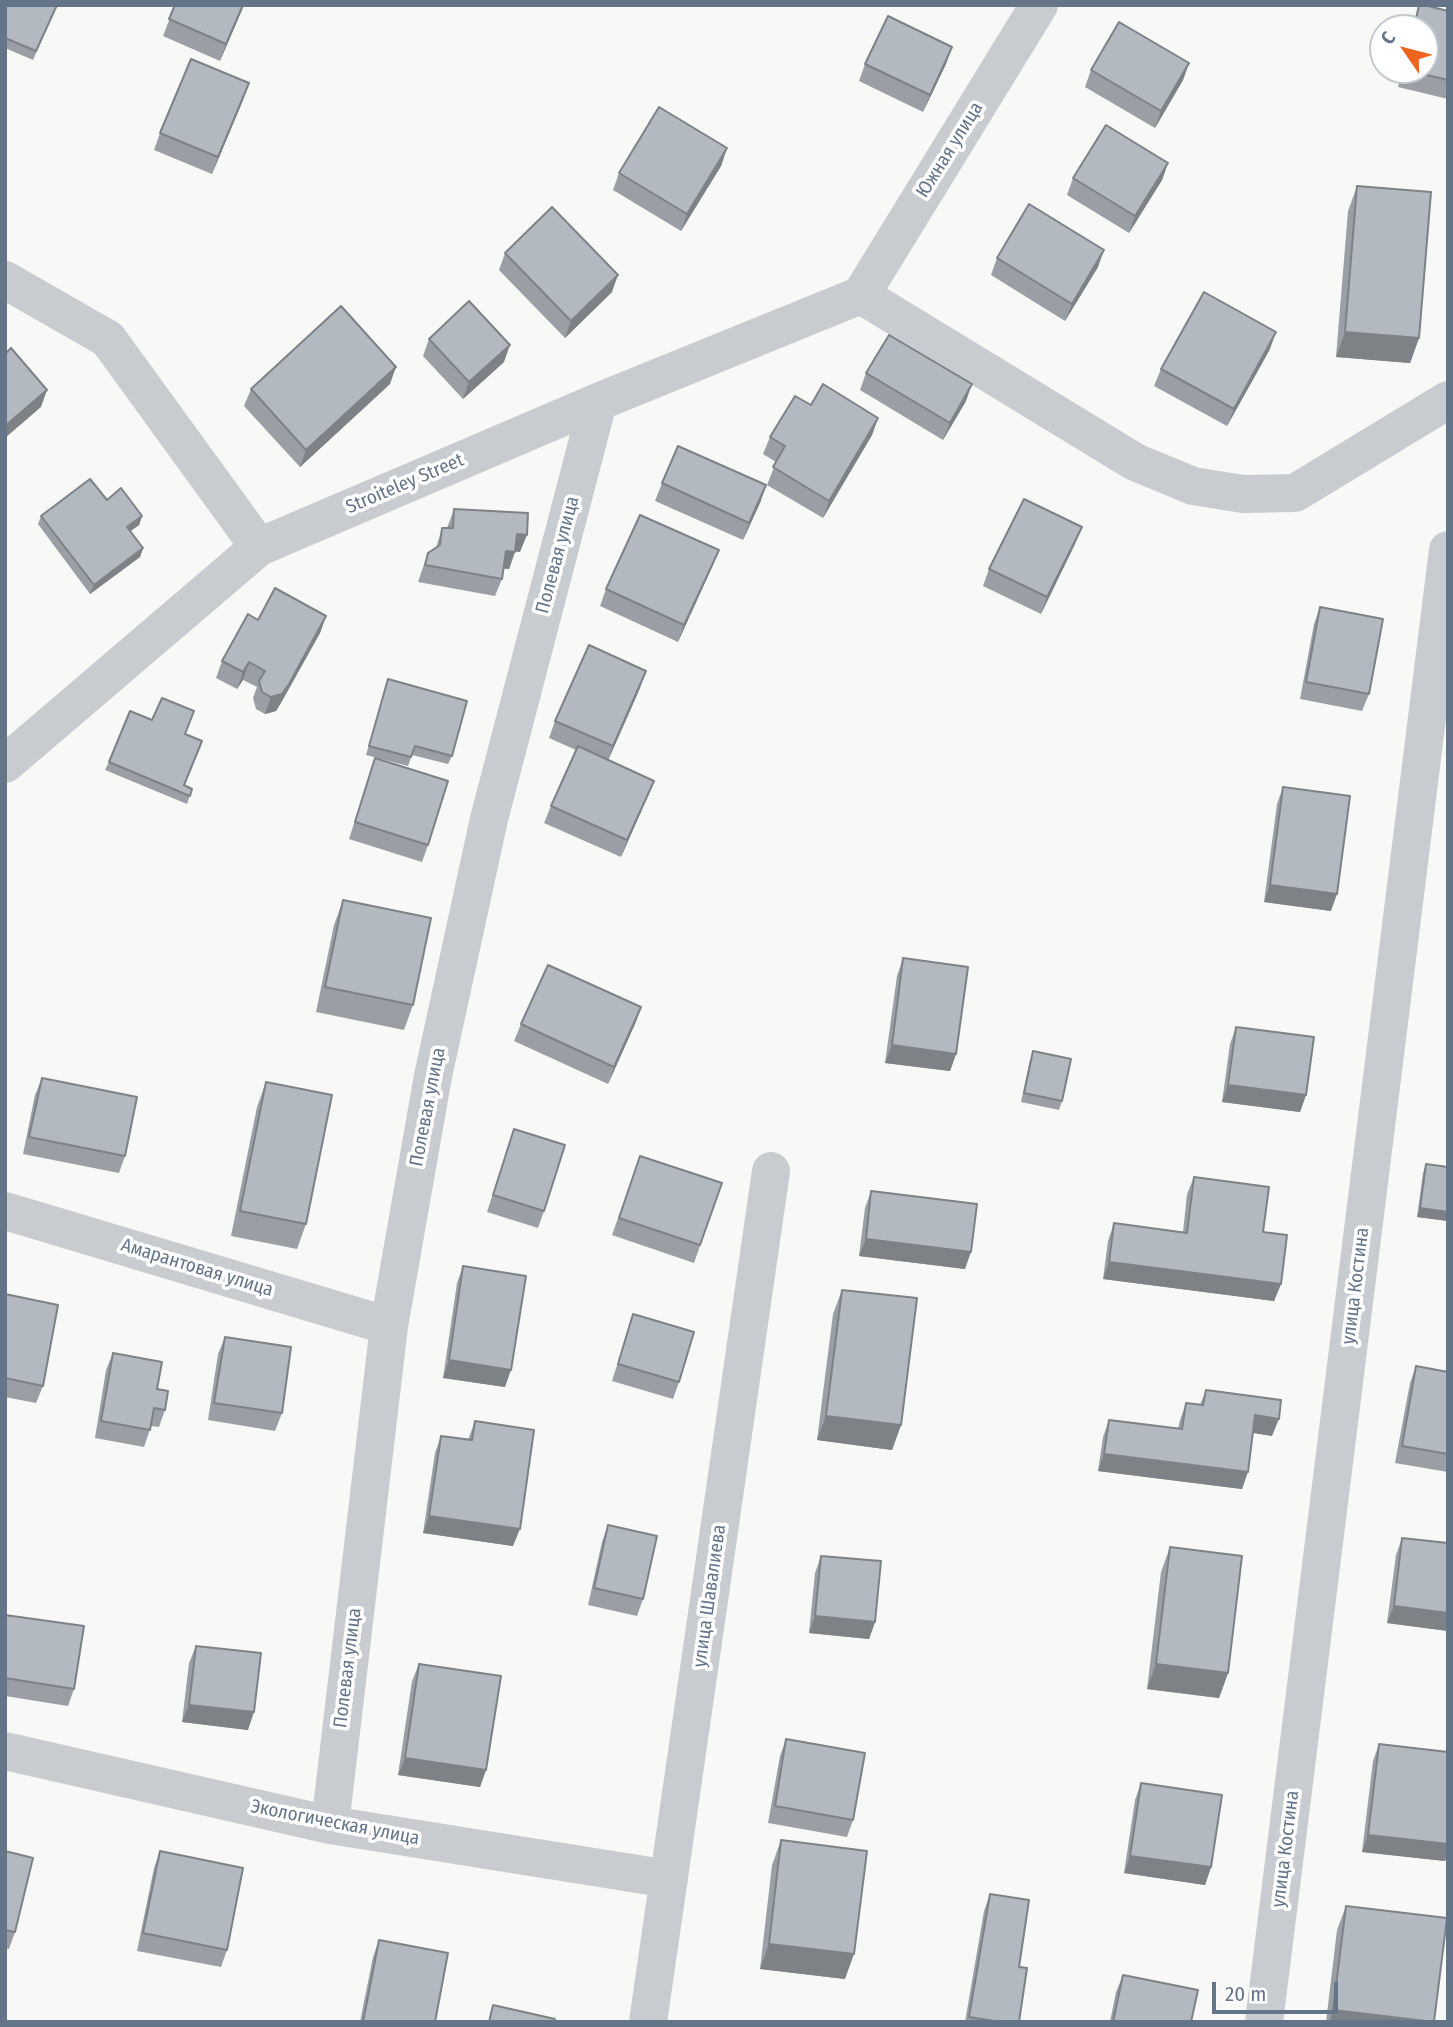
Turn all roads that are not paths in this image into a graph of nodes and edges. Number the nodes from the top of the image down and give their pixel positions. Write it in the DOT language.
graph roads {
  1 [pos="1039,5"];
  2 [pos="5,280"];
  3 [pos="861,295"];
  4 [pos="1448,400"];
  5 [pos="598,402"];
  6 [pos="259,547"];
  7 [pos="1448,550"];
  8 [pos="5,764"];
  9 [pos="771,1171"];
  10 [pos="5,1211"];
  11 [pos="389,1326"];
  12 [pos="5,1751"];
  13 [pos="330,1825"];
  14 [pos="669,1879"];
  15 [pos="648,2022"];
  16 [pos="1265,2022"];
  1 -- 3 [label="street, Южная улица"];
  2 -- 6 [label="street"];
  3 -- 4 [label="street"];
  3 -- 5 [label="street, Stroiteley Street"];
  5 -- 6 [label="street, Stroiteley Street"];
  5 -- 11 [label="street, Полевая улица"];
  6 -- 8 [label="street, Stroiteley Street"];
  7 -- 16 [label="street, улица Костина"];
  9 -- 14 [label="street, улица Шавалиева"];
  10 -- 11 [label="street, Амарантовая улица"];
  11 -- 13 [label="street, Полевая улица"];
  12 -- 13 [label="street, Экологическая улица"];
  13 -- 14 [label="street, Экологическая улица"];
  14 -- 15 [label="street, улица Шавалиева"];
}
